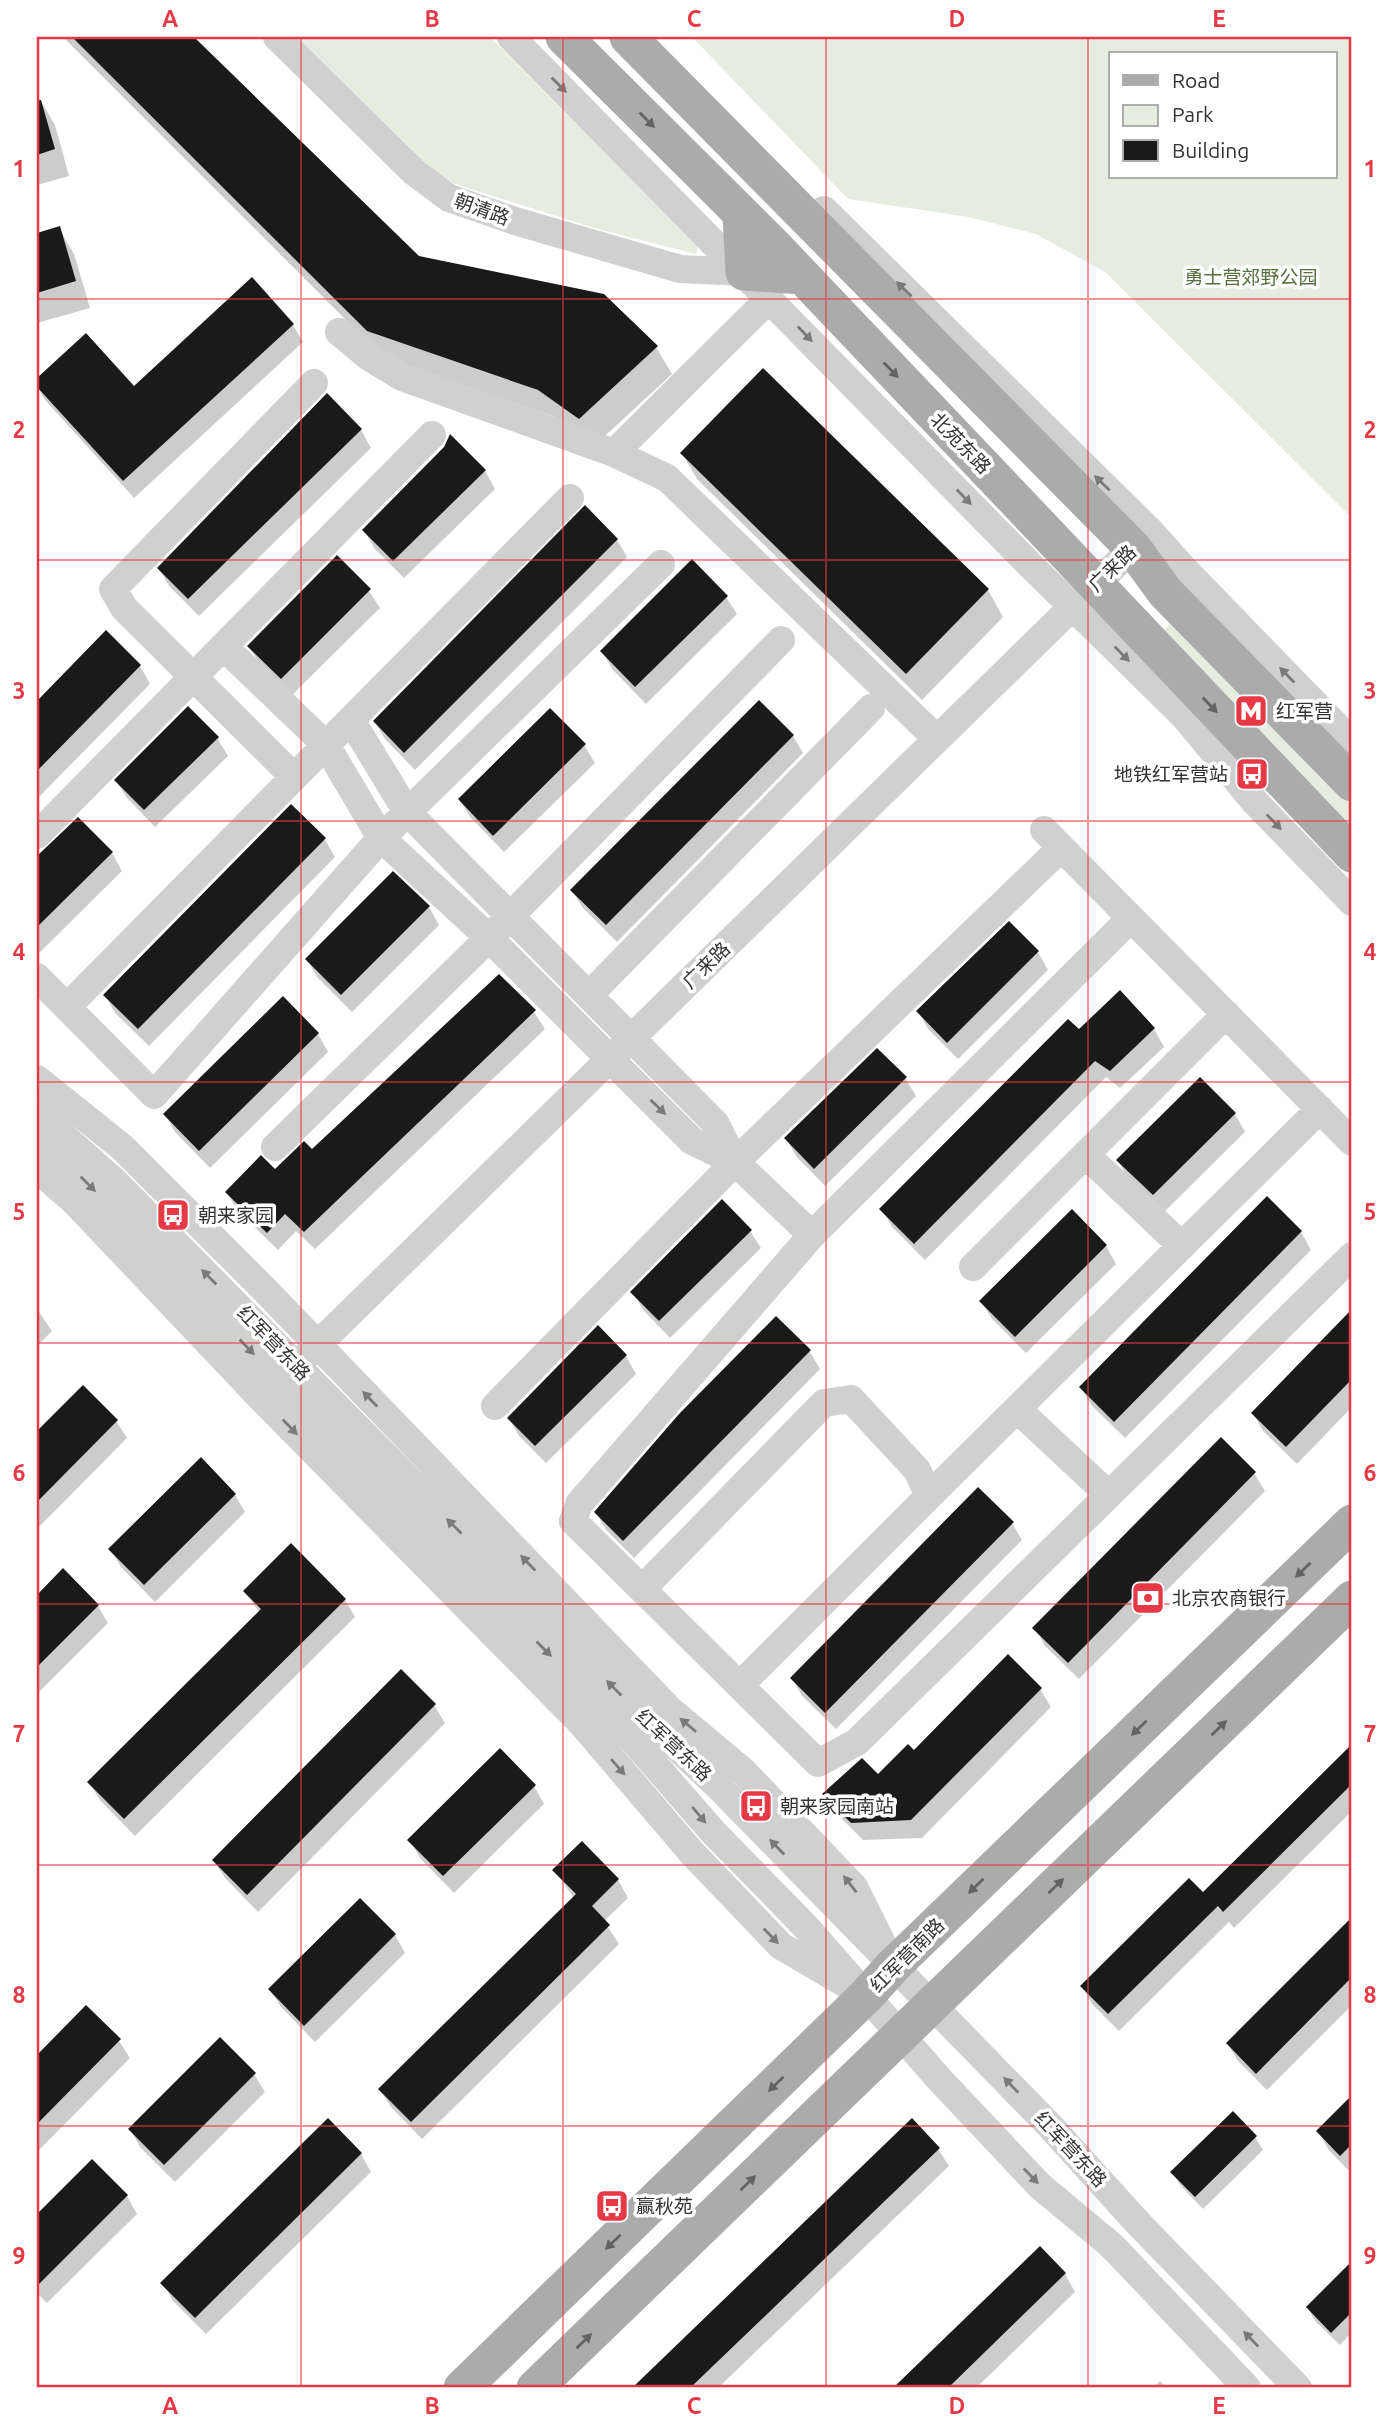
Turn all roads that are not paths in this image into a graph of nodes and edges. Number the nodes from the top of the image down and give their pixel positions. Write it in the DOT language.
graph roads {
  1 [pos="277,37"];
  2 [pos="511,37"];
  3 [pos="564,37"];
  4 [pos="628,37"];
  5 [pos="652,37"];
  6 [pos="741,214"];
  7 [pos="744,272"];
  8 [pos="802,276"];
  9 [pos="770,299"];
  10 [pos="339,332"];
  11 [pos="314,383"];
  12 [pos="432,435"];
  13 [pos="614,453"];
  14 [pos="570,498"];
  15 [pos="1086,500"];
  16 [pos="1049,535"];
  17 [pos="1142,539"];
  18 [pos="662,564"];
  19 [pos="1084,595"];
  20 [pos="1178,606"];
  21 [pos="1145,636"];
  22 [pos="780,640"];
  23 [pos="224,647"];
  24 [pos="194,677"];
  25 [pos="871,708"];
  26 [pos="351,720"];
  27 [pos="937,739"];
  28 [pos="1352,742"];
  29 [pos="326,745"];
  30 [pos="294,777"];
  31 [pos="1352,783"];
  32 [pos="407,812"];
  33 [pos="37,835"];
  34 [pos="382,838"];
  35 [pos="1352,854"];
  36 [pos="1352,902"];
  37 [pos="510,916"];
  38 [pos="1131,918"];
  39 [pos="489,938"];
  40 [pos="37,977"];
  41 [pos="589,995"];
  42 [pos="67,1007"];
  43 [pos="1226,1014"];
  44 [pos="631,1038"];
  45 [pos="610,1059"];
  46 [pos="37,1079"];
  47 [pos="1320,1109"];
  48 [pos="37,1113"];
  49 [pos="37,1139"];
  50 [pos="1352,1142"];
  51 [pos="275,1147"];
  52 [pos="1086,1155"];
  53 [pos="735,1162"];
  54 [pos="37,1169"];
  55 [pos="812,1235"];
  56 [pos="1182,1246"];
  57 [pos="1352,1256"];
  58 [pos="973,1267"];
  59 [pos="317,1345"];
  60 [pos="279,1382"];
  61 [pos="495,1406"];
  62 [pos="1017,1409"];
  63 [pos="1108,1495"];
  64 [pos="929,1496"];
  65 [pos="1352,1523"];
  66 [pos="642,1589"];
  67 [pos="1352,1599"];
  68 [pos="740,1685"];
  69 [pos="942,1918"];
  70 [pos="981,1959"];
  71 [pos="893,1966"];
  72 [pos="866,1996"];
  73 [pos="933,2005"];
  74 [pos="901,2036"];
  75 [pos="817,2044"];
  76 [pos="854,2081"];
  77 [pos="462,2388"];
  78 [pos="535,2388"];
  79 [pos="1247,2388"];
  80 [pos="1298,2388"];
  1 -- 7 [label="street, 朝清路"];
  2 -- 7 [label="street, one-way"];
  3 -- 6 [label="main road, 北苑东路, one-way"];
  4 -- 15 [label="main road"];
  17 -- 5 [label="street, one-way"];
  6 -- 7 [label="main road"];
  6 -- 8 [label="main road, 北苑东路"];
  7 -- 8 [label="main road"];
  7 -- 9 [label="street"];
  8 -- 16 [label="main road, 北苑东路, one-way"];
  9 -- 13 [label="street"];
  9 -- 19 [label="street, one-way"];
  10 -- 13 [label="street"];
  11 -- 24 [label="street"];
  12 -- 23 [label="street"];
  13 -- 27 [label="street"];
  14 -- 26 [label="street"];
  15 -- 16 [label="main road"];
  15 -- 17 [label="main road"];
  16 -- 19 [label="main road, 北苑东路"];
  17 -- 19 [label="street, 广来路"];
  17 -- 20 [label="main road"];
  28 -- 17 [label="street, one-way"];
  18 -- 32 [label="street"];
  19 -- 21 [label="main road, 北苑东路"];
  19 -- 27 [label="street, 广来路"];
  19 -- 36 [label="street, one-way"];
  20 -- 21 [label="main road"];
  20 -- 31 [label="main road"];
  21 -- 35 [label="main road, 北苑东路, one-way"];
  22 -- 37 [label="street"];
  23 -- 24 [label="street"];
  23 -- 29 [label="street"];
  24 -- 30 [label="street"];
  24 -- 33 [label="street"];
  25 -- 41 [label="street"];
  26 -- 29 [label="street"];
  26 -- 32 [label="street"];
  27 -- 44 [label="street, 广来路"];
  29 -- 30 [label="street"];
  29 -- 34 [label="street"];
  30 -- 42 [label="street"];
  32 -- 34 [label="street"];
  32 -- 37 [label="street"];
  34 -- 39 [label="street"];
  34 -- 42 [label="street"];
  37 -- 39 [label="street"];
  37 -- 41 [label="street"];
  38 -- 43 [label="street"];
  38 -- 53 [label="street"];
  38 -- 55 [label="street"];
  39 -- 45 [label="street"];
  39 -- 51 [label="street"];
  40 -- 42 [label="street"];
  41 -- 44 [label="street"];
  43 -- 47 [label="street"];
  43 -- 52 [label="street"];
  44 -- 45 [label="street, 广来路"];
  44 -- 53 [label="street"];
  45 -- 53 [label="street, one-way"];
  45 -- 59 [label="street, 广来路"];
  46 -- 59 [label="street"];
  47 -- 50 [label="street"];
  47 -- 56 [label="street"];
  60 -- 48 [label="street, 红军营东路, one-way"];
  49 -- 60 [label="street, 红军营东路, one-way"];
  52 -- 56 [label="street"];
  52 -- 58 [label="street"];
  53 -- 55 [label="street"];
  53 -- 61 [label="street"];
  54 -- 60 [label="street"];
  55 -- 66 [label="street"];
  56 -- 62 [label="street"];
  57 -- 63 [label="street"];
  59 -- 60 [label="street, 广来路"];
  71 -- 59 [label="street, one-way"];
  71 -- 60 [label="street, 红军营东路, one-way"];
  60 -- 72 [label="street, one-way"];
  62 -- 63 [label="street"];
  62 -- 64 [label="street"];
  63 -- 68 [label="street"];
  64 -- 66 [label="street"];
  64 -- 68 [label="street"];
  65 -- 69 [label="main road, 红军营南路, one-way"];
  66 -- 68 [label="street"];
  70 -- 67 [label="main road, one-way"];
  69 -- 70 [label="main road"];
  69 -- 71 [label="main road, 红军营南路"];
  70 -- 73 [label="main road"];
  71 -- 72 [label="main road, 红军营南路"];
  71 -- 73 [label="street, 红军营东路"];
  72 -- 74 [label="street"];
  72 -- 75 [label="main road, 红军营南路"];
  73 -- 74 [label="main road"];
  80 -- 73 [label="street, 红军营东路, one-way"];
  74 -- 76 [label="main road"];
  74 -- 79 [label="street, one-way"];
  75 -- 76 [label="main road"];
  75 -- 77 [label="main road, 红军营南路, one-way"];
  78 -- 76 [label="main road, one-way"];
}
